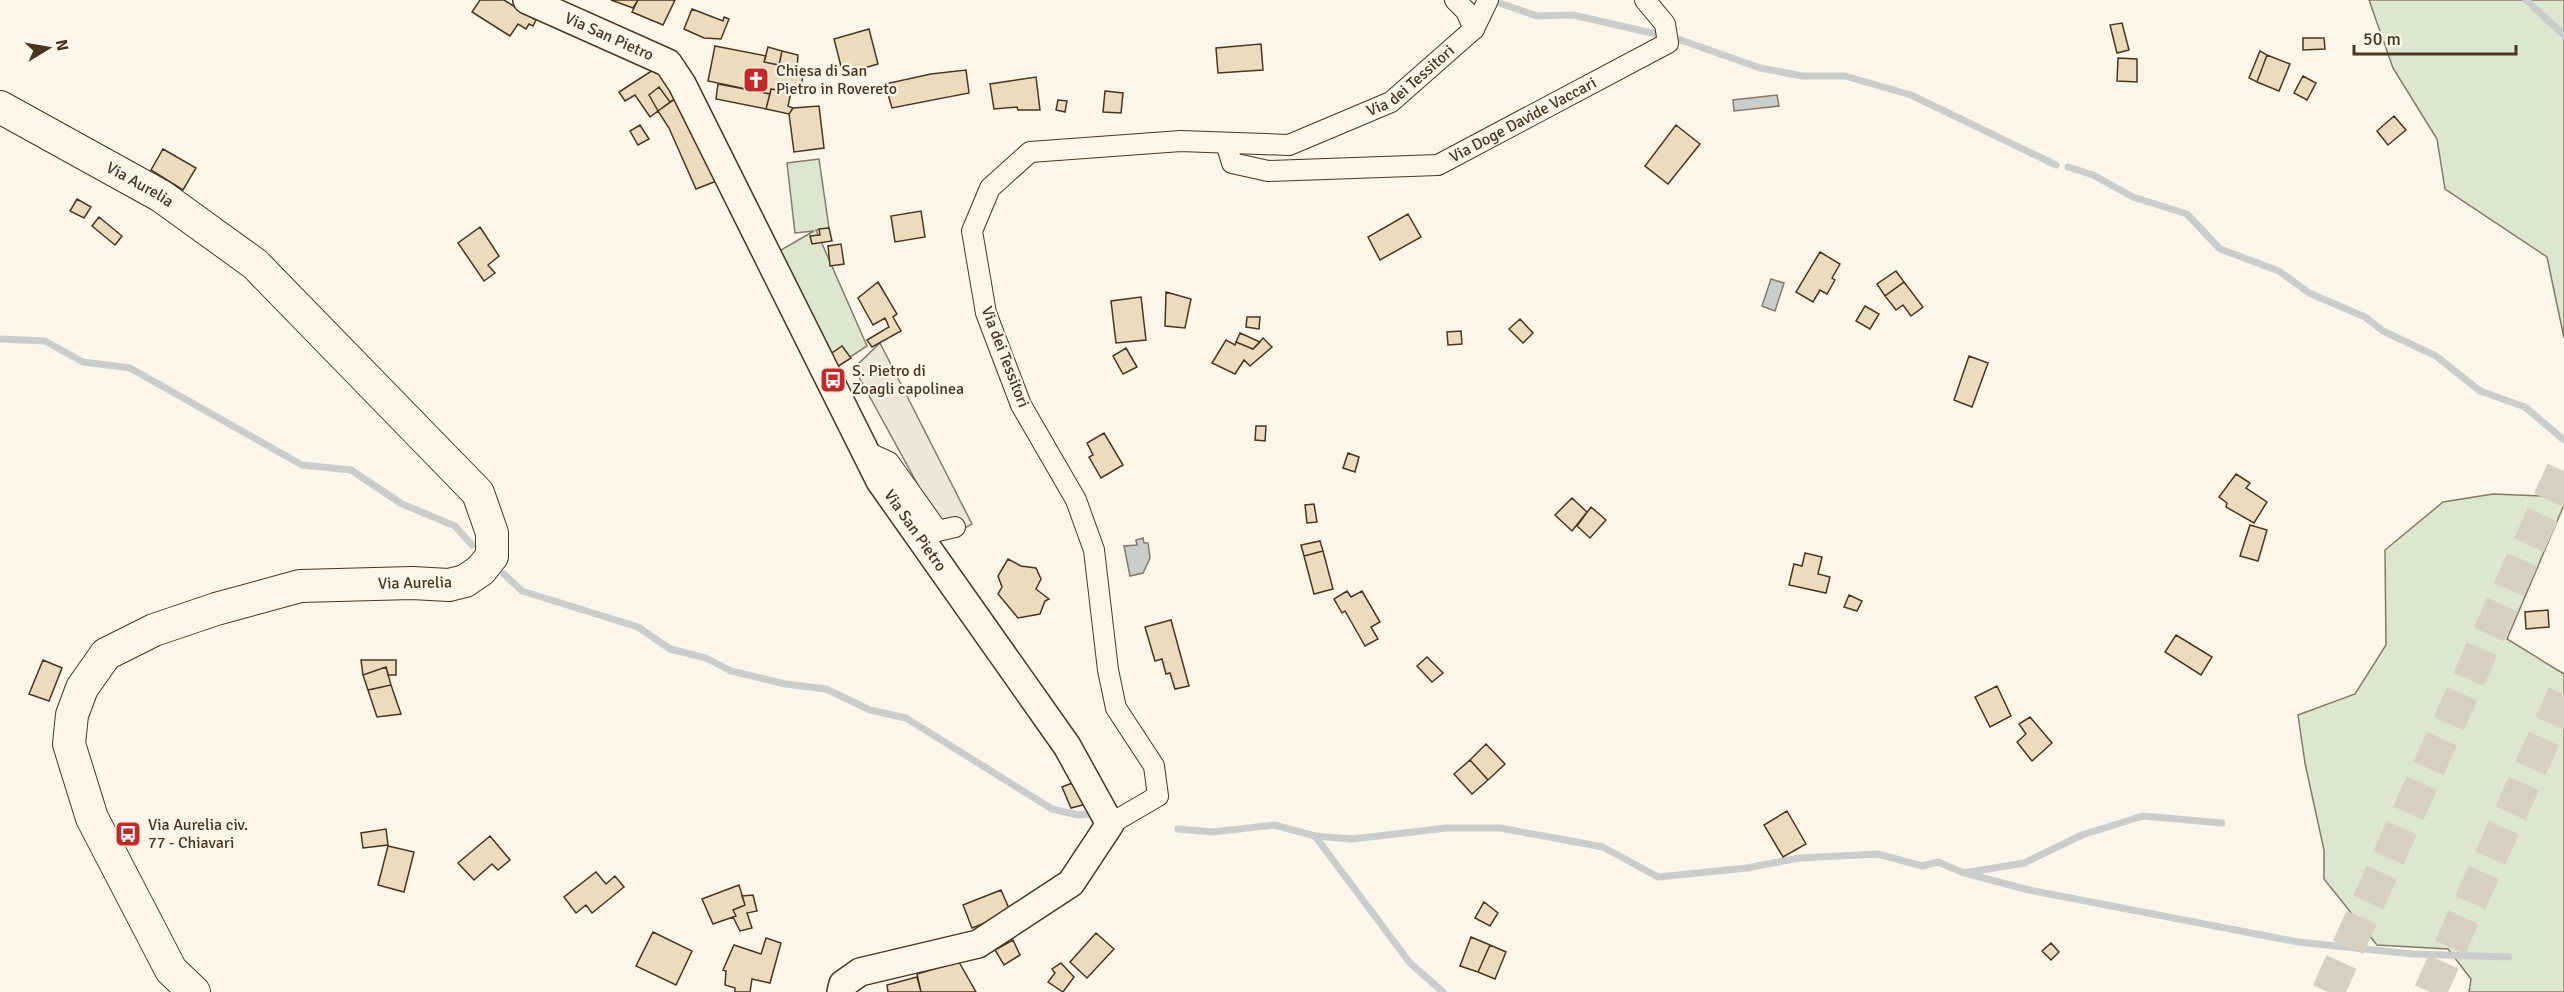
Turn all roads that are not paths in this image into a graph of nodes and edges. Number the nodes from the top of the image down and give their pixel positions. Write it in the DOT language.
graph roads {
  1 [pos="527,0"];
  2 [pos="1455,0"];
  3 [pos="1488,0"];
  4 [pos="1645,0"];
  5 [pos="1474,29"];
  6 [pos="0,107"];
  7 [pos="1227,143"];
  8 [pos="866,451"];
  9 [pos="955,527"];
  10 [pos="1110,824"];
  11 [pos="194,992"];
  12 [pos="841,992"];
  1 -- 8 [label="street, Via San Pietro"];
  2 -- 5 [label="street"];
  3 -- 5 [label="street, Via dei Tessitori"];
  4 -- 7 [label="street, Via Doge Davide Vaccari"];
  5 -- 7 [label="street, Via dei Tessitori"];
  6 -- 11 [label="main road, Via Aurelia"];
  7 -- 10 [label="street, Via dei Tessitori"];
  8 -- 9 [label="street"];
  8 -- 10 [label="street, Via San Pietro"];
  10 -- 12 [label="street"];
}
